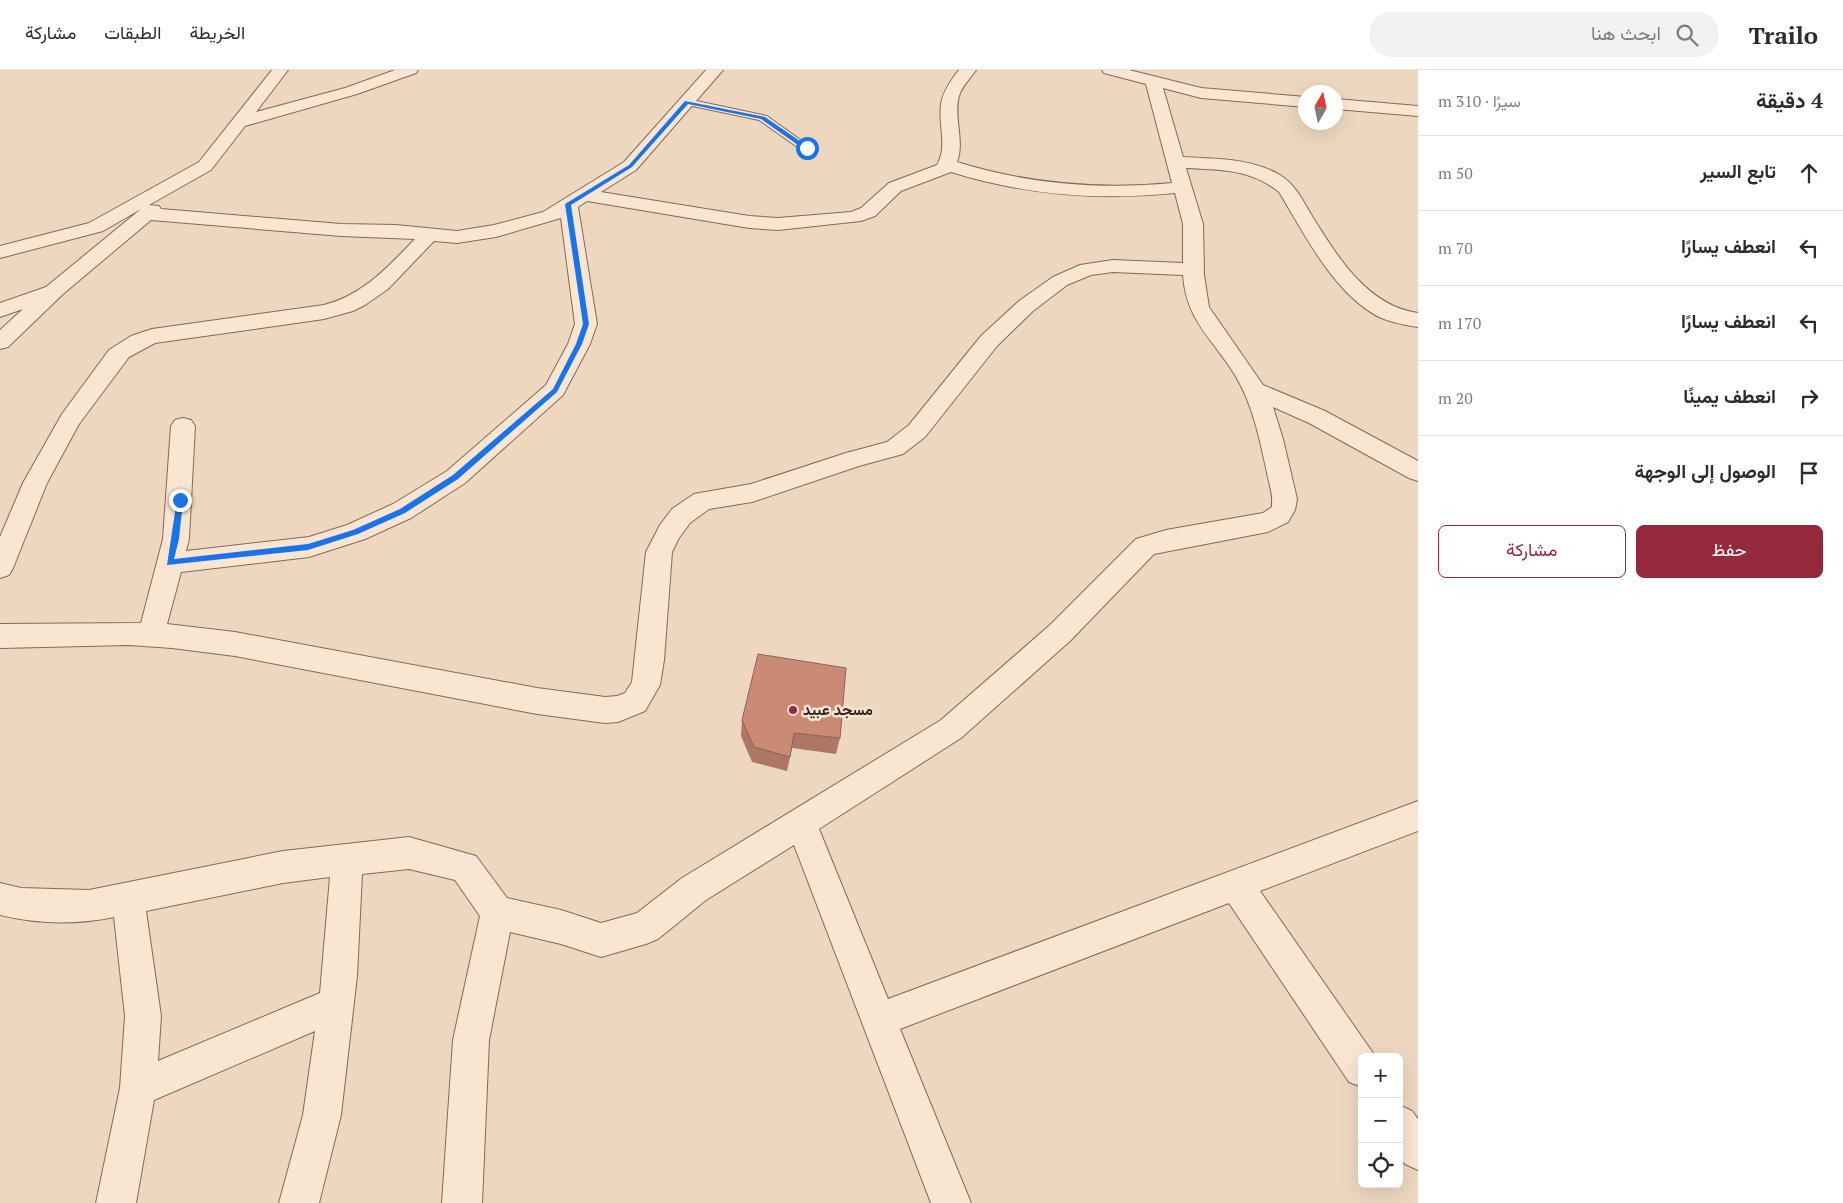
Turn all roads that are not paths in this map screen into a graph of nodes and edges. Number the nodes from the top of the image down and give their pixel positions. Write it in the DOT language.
graph roads {
  1 [pos="280,70"];
  2 [pos="410,70"];
  3 [pos="715,70"];
  4 [pos="968,70"];
  5 [pos="1110,70"];
  6 [pos="1153,81"];
  7 [pos="1298,101"];
  8 [pos="687,102"];
  9 [pos="1343,105"];
  10 [pos="1418,111"];
  11 [pos="240,122"];
  12 [pos="807,148"];
  13 [pos="1174,162"];
  14 [pos="947,165"];
  15 [pos="205,166"];
  16 [pos="1182,187"];
  17 [pos="575,199"];
  18 [pos="147,214"];
  19 [pos="429,235"];
  20 [pos="0,252"];
  21 [pos="1192,269"];
  22 [pos="56,289"];
  23 [pos="0,310"];
  24 [pos="1418,320"];
  25 [pos="0,342"];
  26 [pos="1254,390"];
  27 [pos="183,426"];
  28 [pos="1418,472"];
  29 [pos="169,563"];
  30 [pos="0,568"];
  31 [pos="151,635"];
  32 [pos="0,636"];
  33 [pos="1418,816"];
  34 [pos="801,824"];
  35 [pos="347,860"];
  36 [pos="1236,884"];
  37 [pos="128,897"];
  38 [pos="0,899"];
  39 [pos="497,912"];
  40 [pos="336,1004"];
  41 [pos="879,1020"];
  42 [pos="1358,1063"];
  43 [pos="138,1088"];
  44 [pos="1403,1130"];
  45 [pos="1418,1151"];
  46 [pos="116,1203"];
  47 [pos="299,1203"];
  48 [pos="462,1203"];
  49 [pos="951,1203"];
  1 -- 11 [label="street"];
  2 -- 11 [label="street"];
  3 -- 8 [label="street"];
  4 -- 14 [label="street"];
  5 -- 6 [label="street"];
  6 -- 7 [label="street"];
  6 -- 13 [label="street"];
  8 -- 12 [label="lane"];
  8 -- 17 [label="street"];
  9 -- 10 [label="street"];
  11 -- 15 [label="street"];
  13 -- 16 [label="street"];
  13 -- 24 [label="street"];
  14 -- 16 [label="street"];
  14 -- 17 [label="street"];
  15 -- 18 [label="street"];
  15 -- 20 [label="street"];
  16 -- 21 [label="street"];
  17 -- 19 [label="street"];
  17 -- 29 [label="street"];
  18 -- 19 [label="street"];
  18 -- 22 [label="street"];
  19 -- 30 [label="street"];
  21 -- 26 [label="street"];
  21 -- 31 [label="street"];
  22 -- 23 [label="street"];
  22 -- 25 [label="street"];
  26 -- 28 [label="street"];
  26 -- 34 [label="street"];
  27 -- 29 [label="street"];
  29 -- 31 [label="street"];
  31 -- 32 [label="street"];
  33 -- 36 [label="street"];
  34 -- 39 [label="street"];
  34 -- 41 [label="street"];
  35 -- 37 [label="street"];
  35 -- 39 [label="street"];
  35 -- 40 [label="street"];
  36 -- 41 [label="street"];
  36 -- 42 [label="street"];
  37 -- 38 [label="street"];
  37 -- 43 [label="street"];
  39 -- 48 [label="street"];
  40 -- 43 [label="street"];
  40 -- 47 [label="street"];
  41 -- 49 [label="street"];
  43 -- 46 [label="street"];
  44 -- 45 [label="street"];
}
